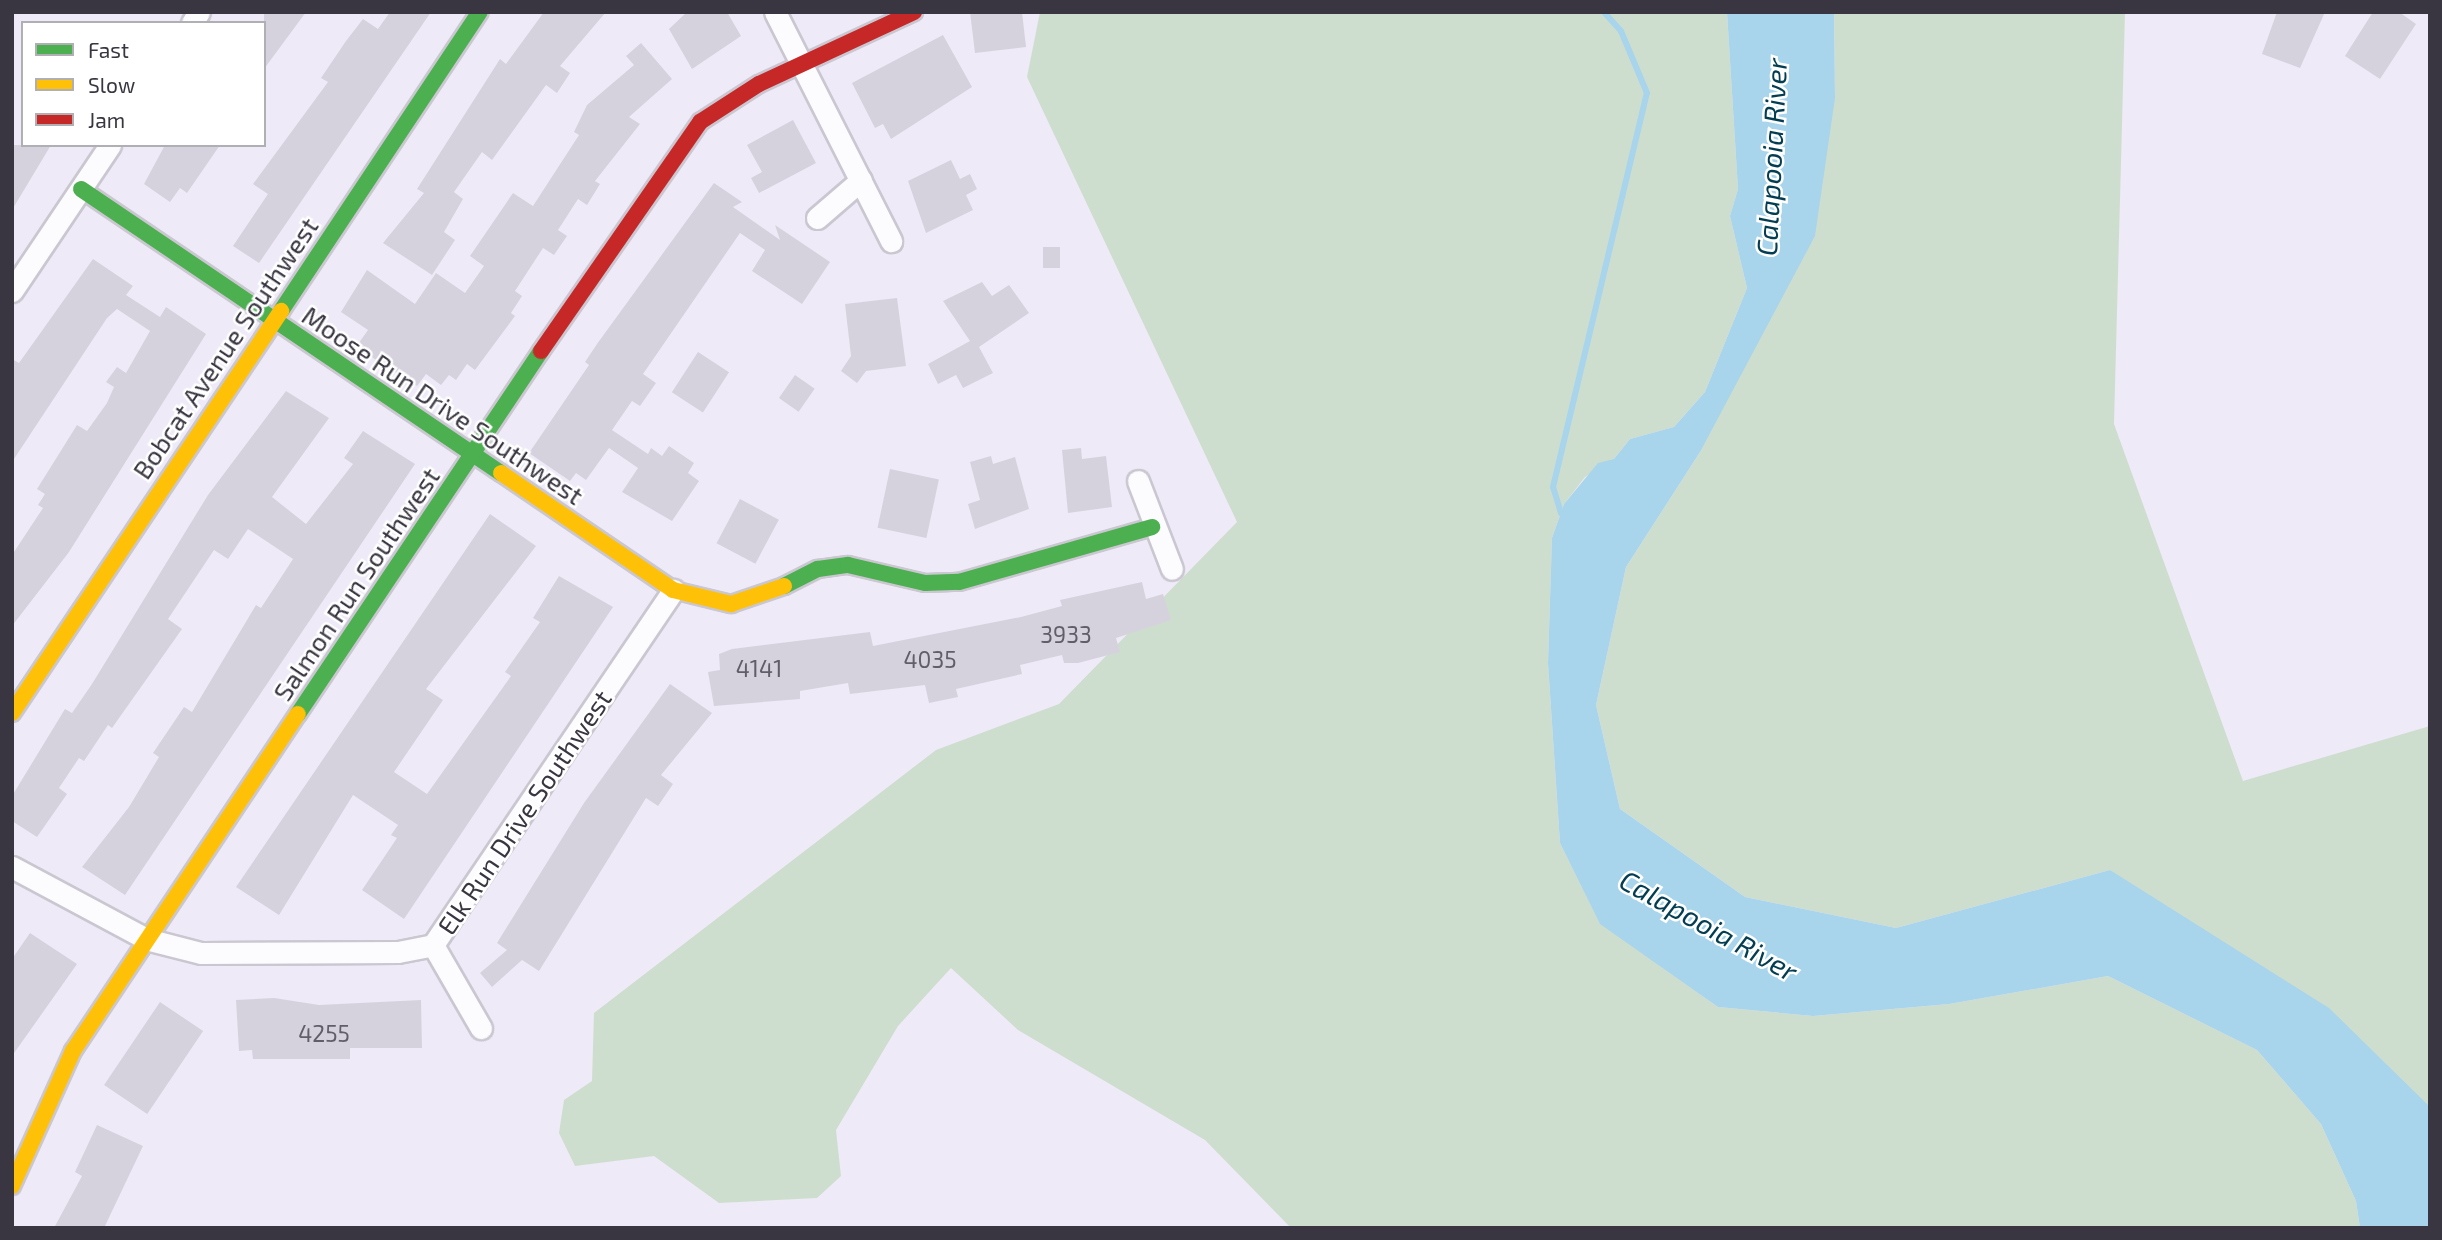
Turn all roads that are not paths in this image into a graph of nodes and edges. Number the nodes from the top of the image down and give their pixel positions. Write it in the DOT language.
graph roads {
  1 [pos="480,12"];
  2 [pos="775,12"];
  3 [pos="915,12"];
  4 [pos="803,65"];
  5 [pos="109,147"];
  6 [pos="861,180"];
  7 [pos="81,190"];
  8 [pos="817,218"];
  9 [pos="891,241"];
  10 [pos="12,291"];
  11 [pos="273,320"];
  12 [pos="473,454"];
  13 [pos="1138,481"];
  14 [pos="1152,527"];
  15 [pos="1172,569"];
  16 [pos="673,590"];
  17 [pos="12,713"];
  18 [pos="12,867"];
  19 [pos="146,939"];
  20 [pos="433,945"];
  21 [pos="481,1028"];
  22 [pos="12,1186"];
  1 -- 11 [label="street, Bobcat Avenue Southwest"];
  2 -- 4 [label="street"];
  3 -- 4 [label="street, Salmon Run Southwest"];
  4 -- 6 [label="street"];
  4 -- 12 [label="street, Salmon Run Southwest"];
  5 -- 7 [label="street"];
  6 -- 8 [label="street"];
  6 -- 9 [label="street"];
  7 -- 10 [label="street"];
  7 -- 11 [label="street, Moose Run Drive Southwest"];
  11 -- 12 [label="street, Moose Run Drive Southwest"];
  11 -- 17 [label="street, Bobcat Avenue Southwest"];
  12 -- 16 [label="street, Moose Run Drive Southwest"];
  12 -- 19 [label="street, Salmon Run Southwest"];
  13 -- 14 [label="street"];
  14 -- 15 [label="street"];
  14 -- 16 [label="street"];
  16 -- 20 [label="street, Elk Run Drive Southwest"];
  18 -- 19 [label="street, Elk Run Drive Southwest"];
  19 -- 20 [label="street, Elk Run Drive Southwest"];
  19 -- 22 [label="street, Salmon Run Southwest"];
  20 -- 21 [label="street"];
}
